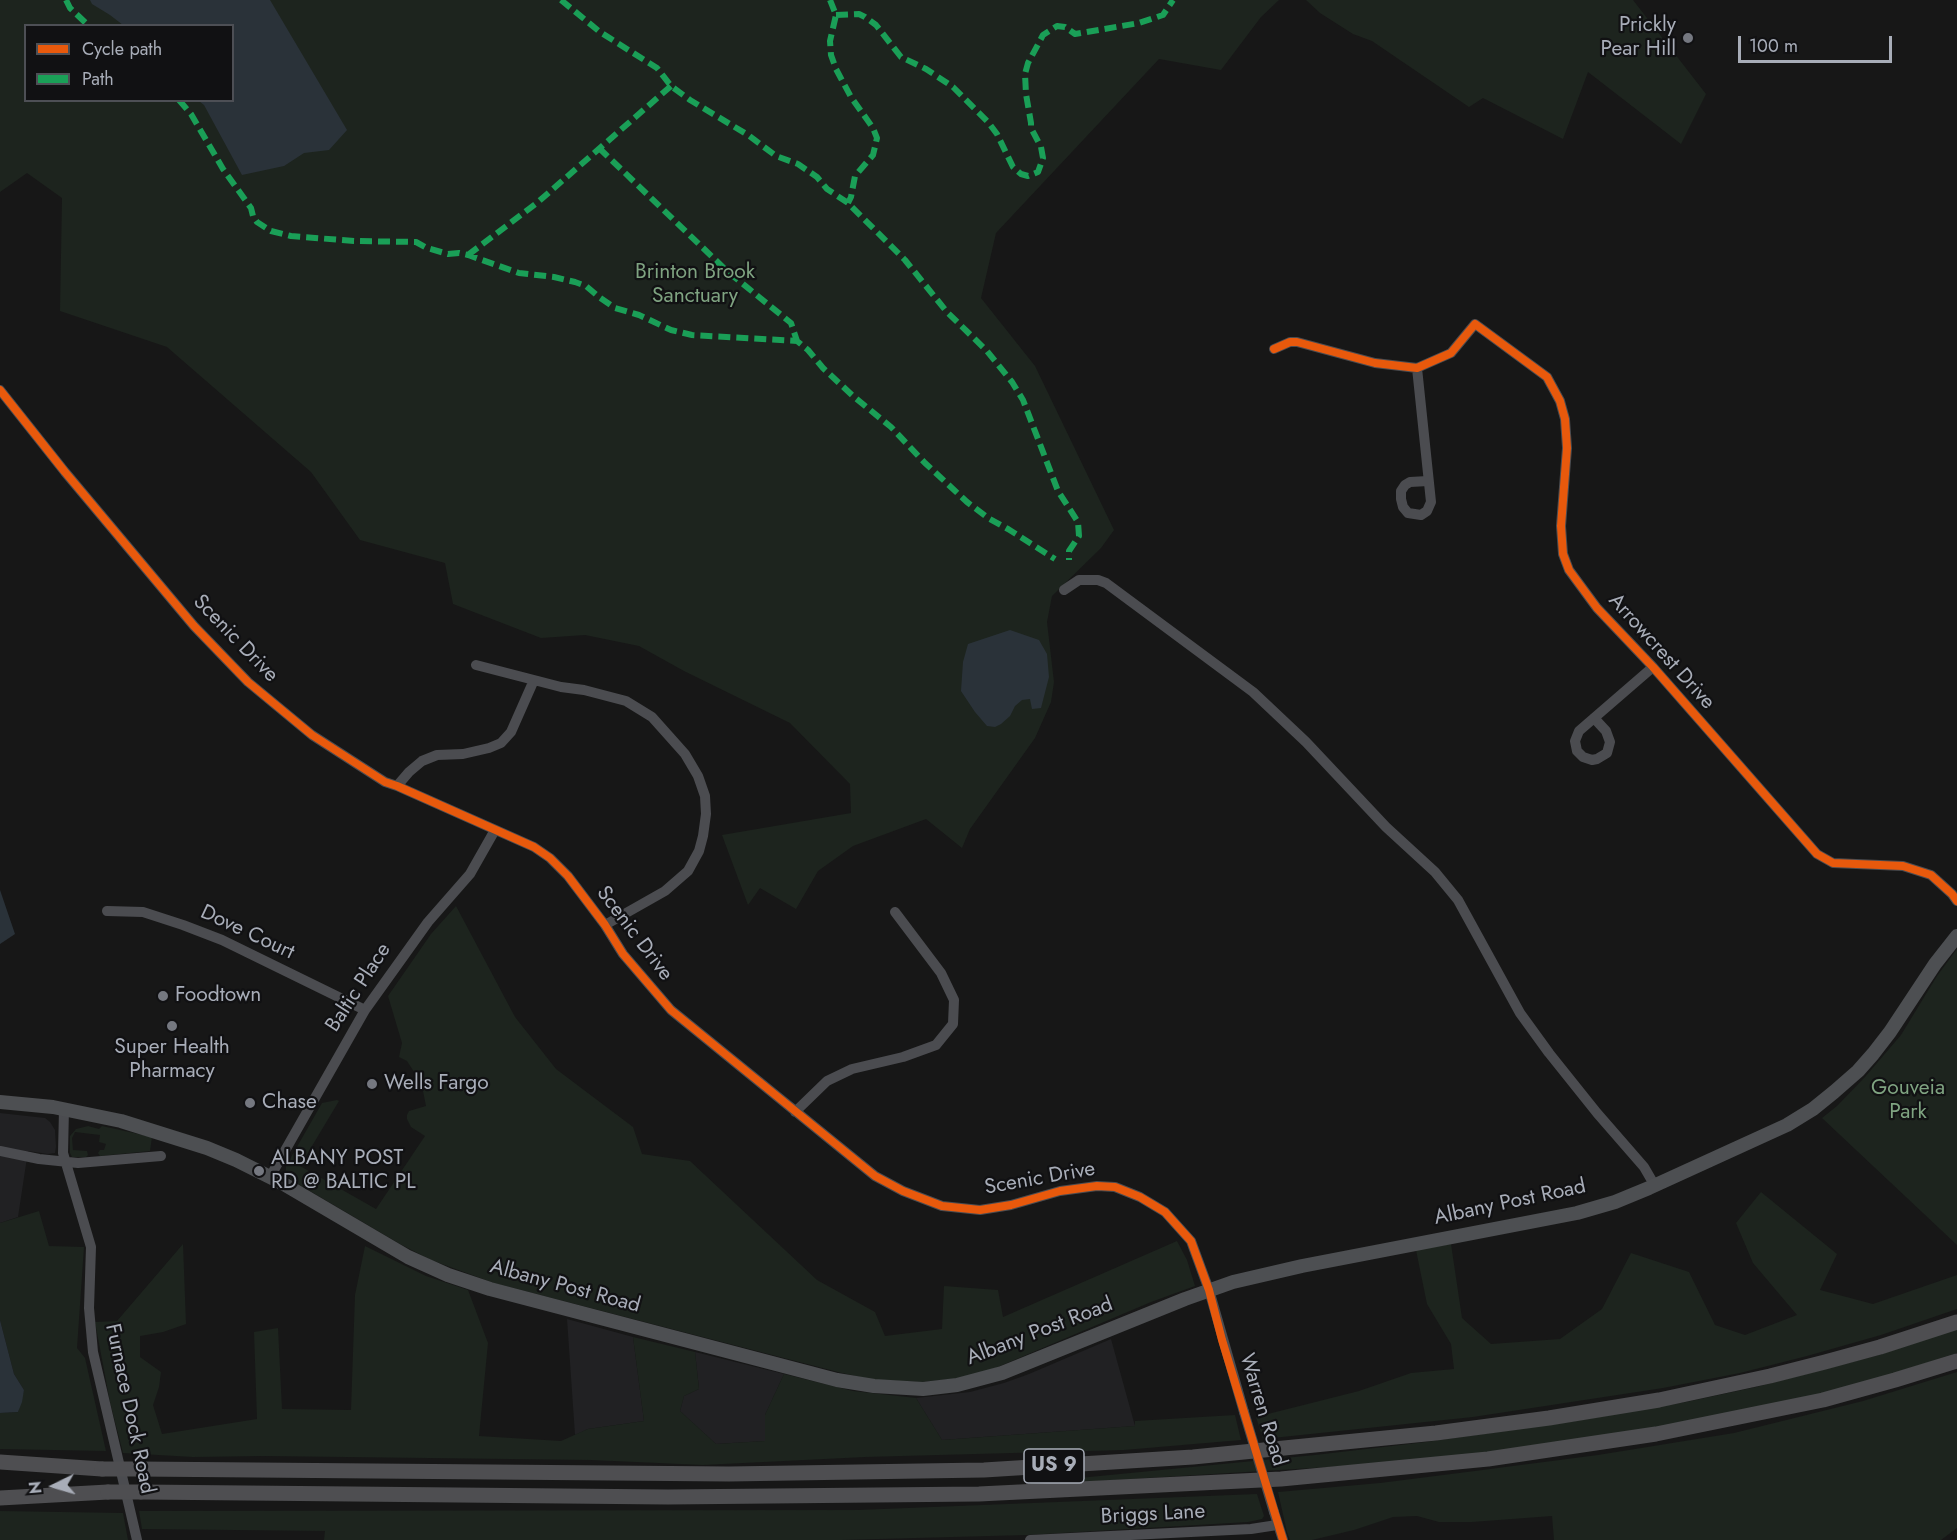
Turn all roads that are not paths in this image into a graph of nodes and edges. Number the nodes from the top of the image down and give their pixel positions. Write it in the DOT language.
graph roads {
  1 [pos="1274,349"];
  2 [pos="1416,368"];
  3 [pos="0,390"];
  4 [pos="1428,481"];
  5 [pos="1064,590"];
  6 [pos="476,665"];
  7 [pos="1653,668"];
  8 [pos="534,680"];
  9 [pos="1594,718"];
  10 [pos="397,786"];
  11 [pos="495,830"];
  12 [pos="1957,901"];
  13 [pos="107,911"];
  14 [pos="895,912"];
  15 [pos="605,925"];
  16 [pos="1957,936"];
  17 [pos="365,1010"];
  18 [pos="0,1102"];
  19 [pos="64,1109"];
  20 [pos="795,1112"];
  21 [pos="0,1151"];
  22 [pos="160,1156"];
  23 [pos="66,1162"];
  24 [pos="270,1177"];
  25 [pos="1655,1185"];
  26 [pos="1209,1290"];
  27 [pos="1957,1322"];
  28 [pos="1957,1360"];
  29 [pos="0,1462"];
  30 [pos="0,1468"];
  31 [pos="102,1468"];
  32 [pos="0,1491"];
  33 [pos="108,1492"];
  34 [pos="0,1498"];
  35 [pos="1277,1524"];
  36 [pos="137,1540"];
  37 [pos="1029,1540"];
  38 [pos="1283,1540"];
  1 -- 2 [label="street"];
  2 -- 4 [label="street"];
  2 -- 7 [label="street, Arrowcrest Drive"];
  3 -- 10 [label="street, Scenic Drive"];
  5 -- 25 [label="street"];
  6 -- 8 [label="street"];
  7 -- 9 [label="street"];
  7 -- 12 [label="street, Arrowcrest Drive"];
  8 -- 10 [label="street"];
  8 -- 15 [label="street"];
  10 -- 11 [label="street, Scenic Drive"];
  11 -- 15 [label="street, Scenic Drive"];
  11 -- 17 [label="street, Baltic Place"];
  13 -- 17 [label="street, Dove Court"];
  14 -- 20 [label="street"];
  15 -- 20 [label="street, Scenic Drive"];
  16 -- 25 [label="main road, Albany Post Road"];
  17 -- 24 [label="street, Baltic Place"];
  18 -- 19 [label="main road, Albany Post Road"];
  19 -- 23 [label="street, Furnace Dock Road"];
  19 -- 24 [label="main road, Albany Post Road"];
  20 -- 26 [label="street, Scenic Drive"];
  21 -- 23 [label="street"];
  22 -- 23 [label="street"];
  23 -- 36 [label="street, Furnace Dock Road"];
  24 -- 26 [label="main road, Albany Post Road"];
  25 -- 26 [label="main road, Albany Post Road"];
  26 -- 35 [label="street, Warren Road, bridge"];
  27 -- 31 [label="highway, US 9, bridge"];
  28 -- 33 [label="highway, US 9, bridge"];
  29 -- 31 [label="highway"];
  30 -- 31 [label="highway, US 9"];
  32 -- 33 [label="highway, US 9"];
  33 -- 34 [label="highway"];
  35 -- 37 [label="street, Briggs Lane"];
  35 -- 38 [label="street, Warren Road"];
}
